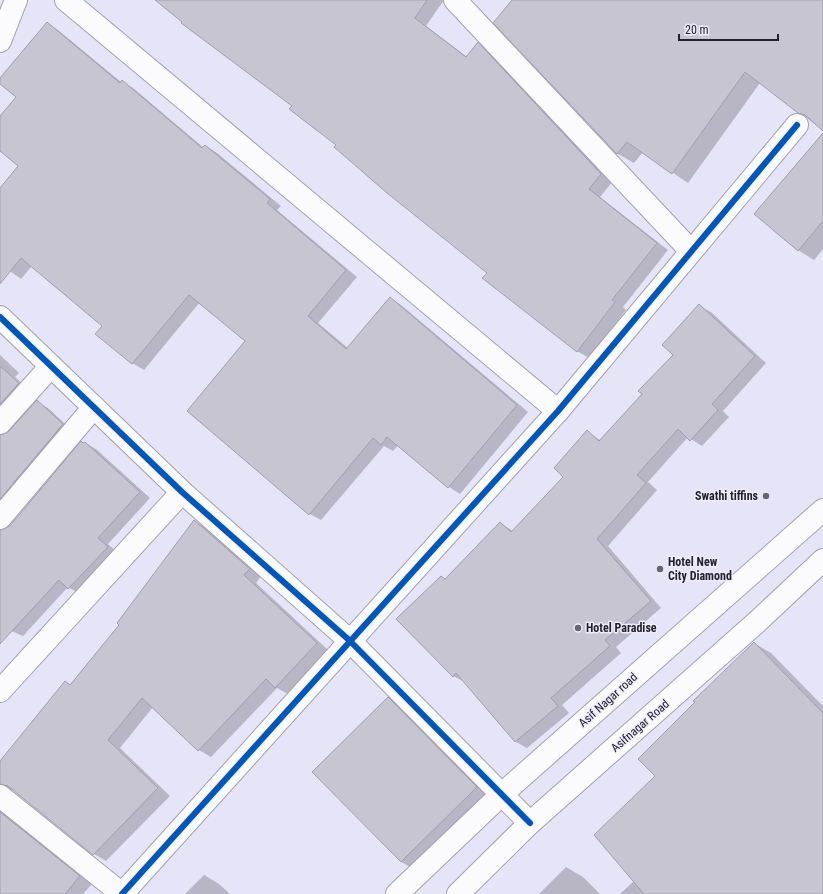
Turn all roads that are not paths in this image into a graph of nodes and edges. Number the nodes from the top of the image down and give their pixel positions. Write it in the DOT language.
graph roads {
  1 [pos="16,0"];
  2 [pos="66,0"];
  3 [pos="455,0"];
  4 [pos="0,41"];
  5 [pos="797,125"];
  6 [pos="691,251"];
  7 [pos="0,317"];
  8 [pos="51,366"];
  9 [pos="94,407"];
  10 [pos="558,411"];
  11 [pos="0,423"];
  12 [pos="182,492"];
  13 [pos="823,510"];
  14 [pos="0,518"];
  15 [pos="823,560"];
  16 [pos="349,640"];
  17 [pos="0,691"];
  18 [pos="502,794"];
  19 [pos="0,796"];
  20 [pos="530,823"];
  21 [pos="122,894"];
  22 [pos="397,894"];
  23 [pos="458,894"];
  1 -- 4 [label="street"];
  2 -- 10 [label="street"];
  3 -- 6 [label="street"];
  5 -- 6 [label="street"];
  6 -- 10 [label="street"];
  7 -- 8 [label="street"];
  8 -- 9 [label="street"];
  8 -- 11 [label="street"];
  9 -- 12 [label="street"];
  9 -- 14 [label="street"];
  10 -- 16 [label="street"];
  12 -- 16 [label="street"];
  12 -- 17 [label="street"];
  13 -- 18 [label="street, Asif Nagar road"];
  15 -- 20 [label="street, Asifnagar Road"];
  16 -- 18 [label="street"];
  16 -- 21 [label="street"];
  18 -- 20 [label="street"];
  18 -- 22 [label="street, Asif Nagar road"];
  19 -- 21 [label="street"];
  20 -- 23 [label="street, Asifnagar Road"];
}
